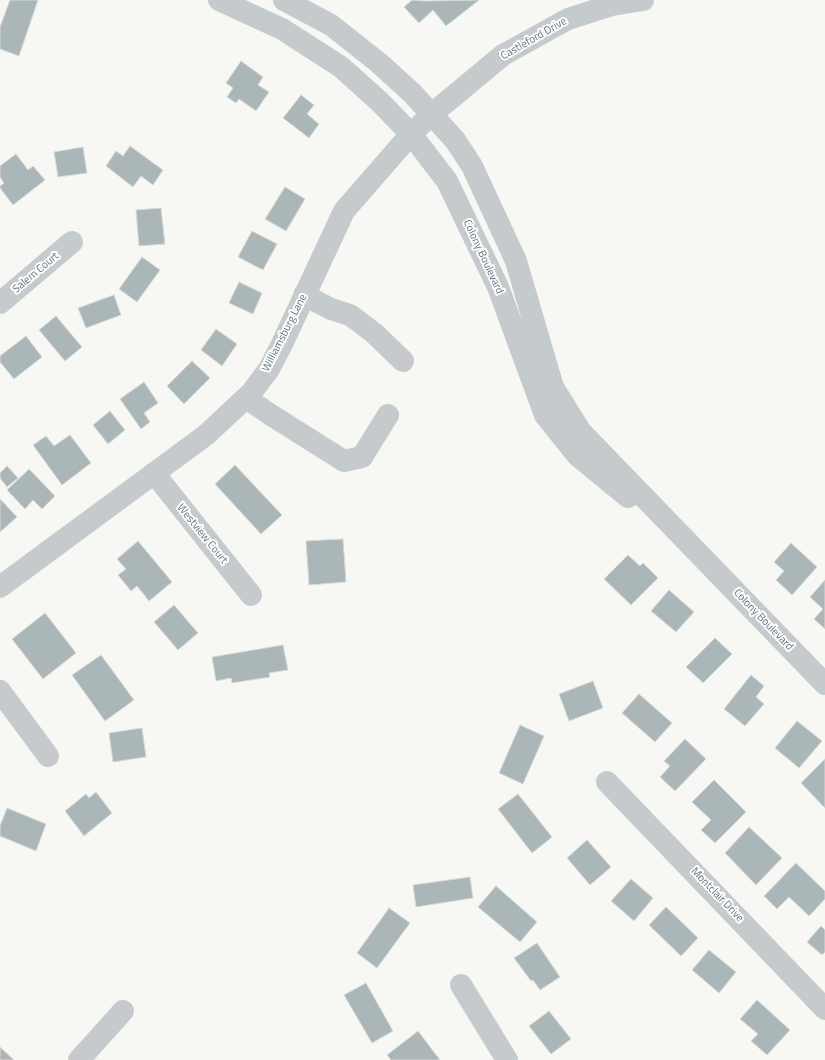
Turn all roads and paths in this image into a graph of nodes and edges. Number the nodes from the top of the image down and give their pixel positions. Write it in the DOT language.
graph roads {
  1 [pos="219,0"];
  2 [pos="284,0"];
  3 [pos="634,1"];
  4 [pos="432,114"];
  5 [pos="411,134"];
  6 [pos="72,242"];
  7 [pos="304,295"];
  8 [pos="0,304"];
  9 [pos="403,361"];
  10 [pos="246,398"];
  11 [pos="388,415"];
  12 [pos="154,473"];
  13 [pos="700,555"];
  14 [pos="0,587"];
  15 [pos="251,595"];
  16 [pos="825,684"];
  17 [pos="0,691"];
  18 [pos="48,756"];
  19 [pos="608,782"];
  20 [pos="461,985"];
  21 [pos="825,1009"];
  22 [pos="123,1011"];
  23 [pos="79,1060"];
  24 [pos="507,1060"];
  1 -- 5 [label="street, Colony Boulevard"];
  2 -- 4 [label="street, Colony Boulevard"];
  3 -- 4 [label="street, Castleford Drive"];
  4 -- 5 [label="street, Williamsburg Lane"];
  4 -- 13 [label="street, Colony Boulevard"];
  5 -- 7 [label="street, Williamsburg Lane"];
  5 -- 13 [label="street, Colony Boulevard"];
  6 -- 8 [label="street, Salem Court"];
  7 -- 9 [label="street"];
  7 -- 10 [label="street, Williamsburg Lane"];
  10 -- 11 [label="street"];
  10 -- 12 [label="street, Williamsburg Lane"];
  12 -- 14 [label="street, Williamsburg Lane"];
  12 -- 15 [label="street, Westview Court"];
  13 -- 16 [label="street, Colony Boulevard"];
  17 -- 18 [label="street"];
  19 -- 21 [label="street, Montclair Drive"];
  20 -- 24 [label="street"];
  22 -- 23 [label="street"];
}
